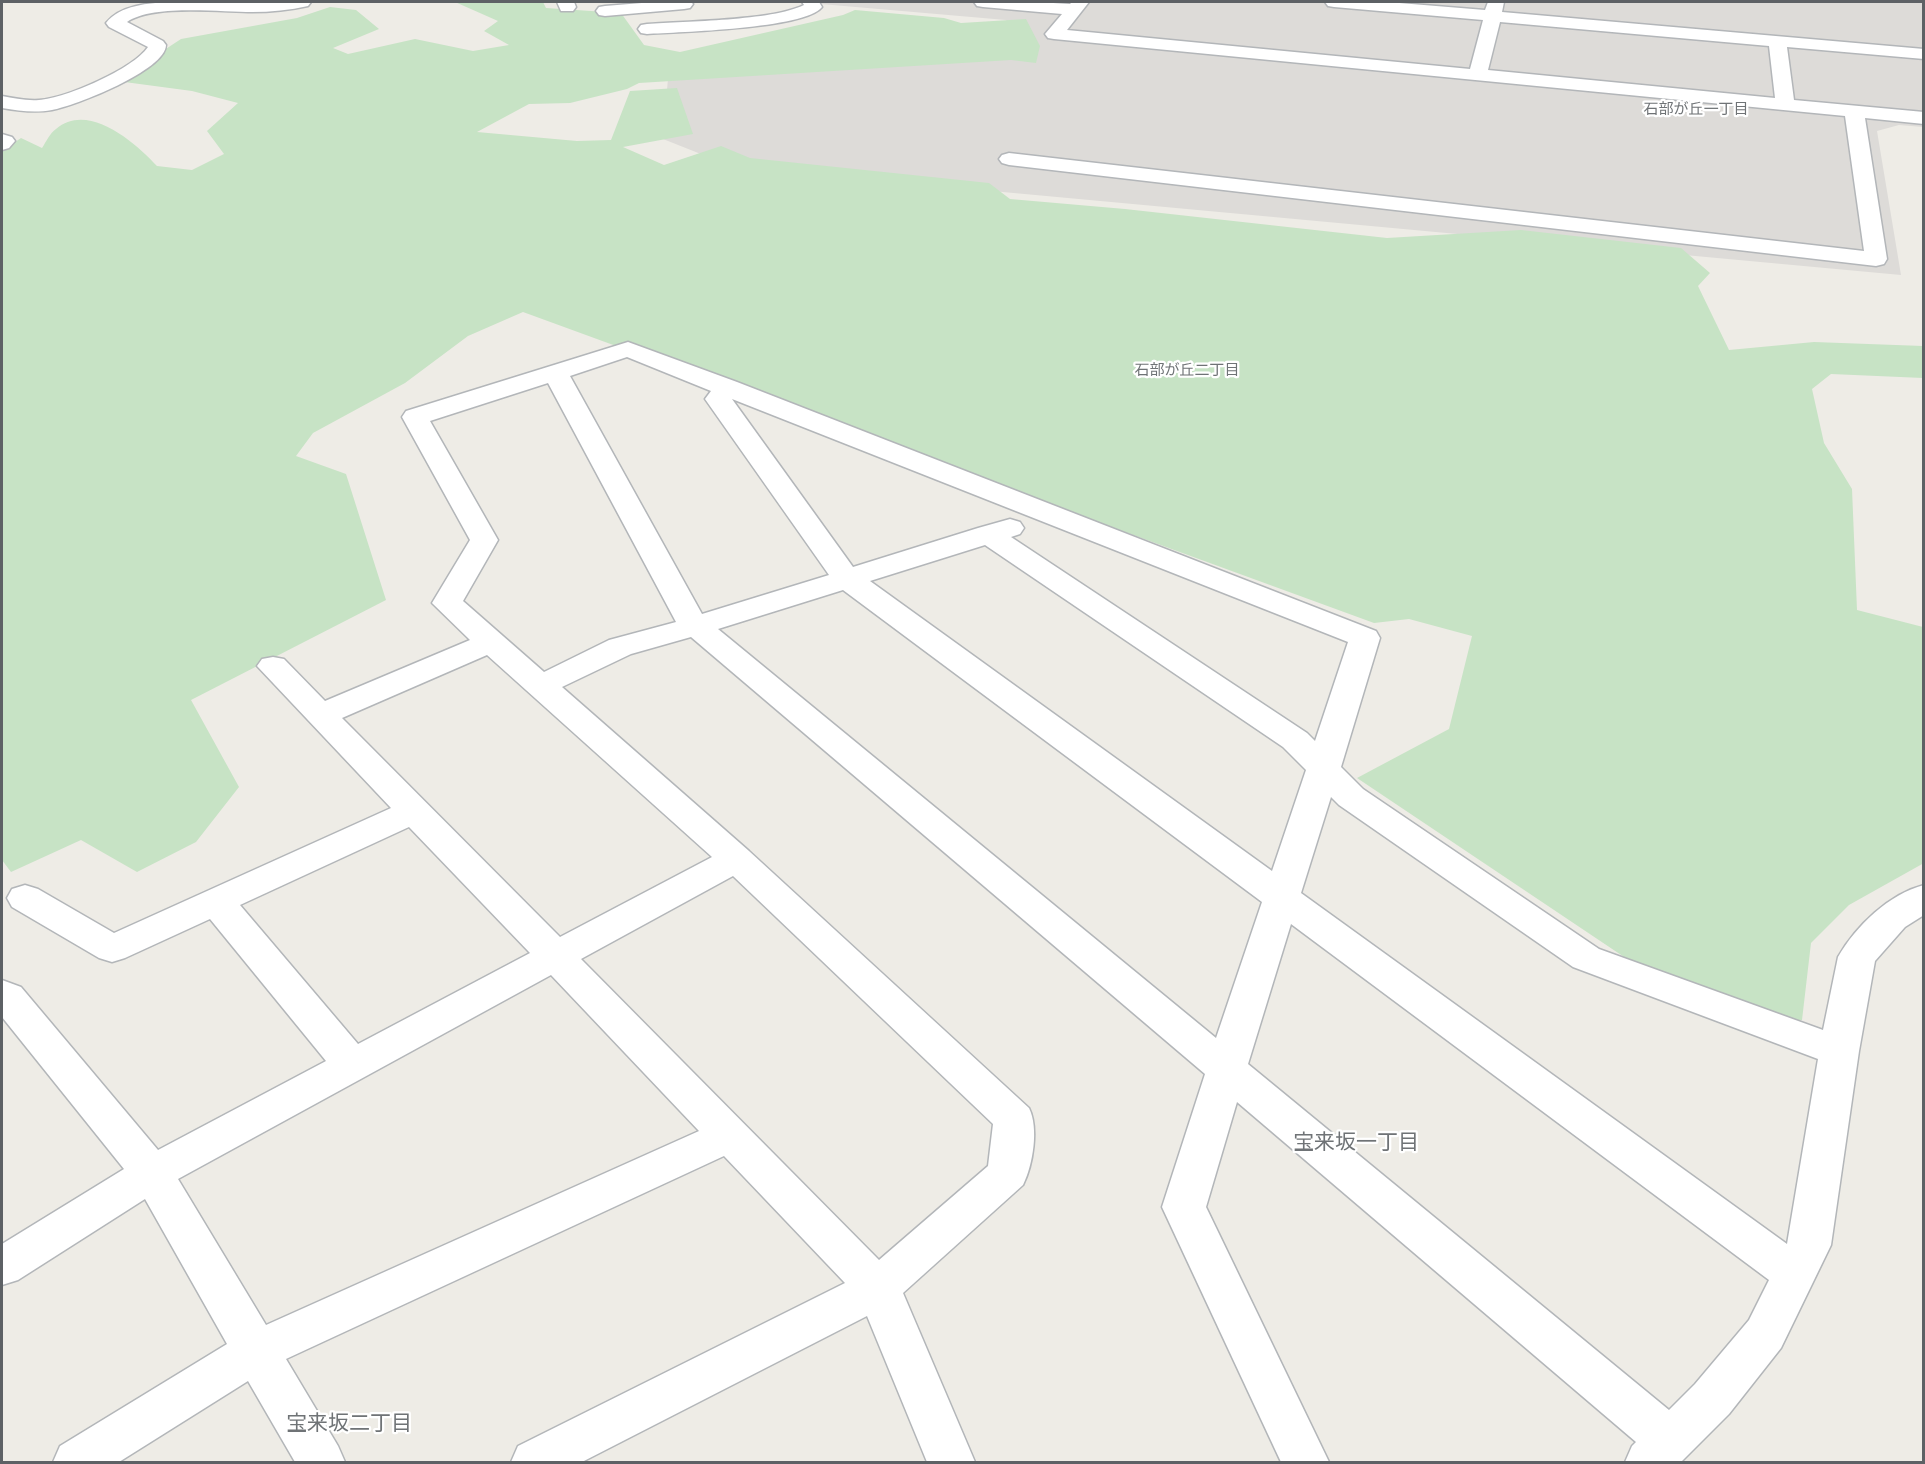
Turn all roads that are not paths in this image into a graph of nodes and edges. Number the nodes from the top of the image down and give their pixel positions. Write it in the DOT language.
graph roads {
  1 [pos="302,2"];
  2 [pos="706,2"];
  3 [pos="811,2"];
  4 [pos="983,2"];
  5 [pos="1334,2"];
  6 [pos="1078,6"];
  7 [pos="1495,9"];
  8 [pos="605,10"];
  9 [pos="641,25"];
  10 [pos="1777,41"];
  11 [pos="1923,54"];
  12 [pos="1477,76"];
  13 [pos="2,102"];
  14 [pos="1785,105"];
  15 [pos="1854,111"];
  16 [pos="1923,118"];
  17 [pos="1009,159"];
  18 [pos="555,372"];
  19 [pos="728,387"];
  20 [pos="1052,515"];
  21 [pos="988,534"];
  22 [pos="846,578"];
  23 [pos="696,626"];
  24 [pos="491,642"];
  25 [pos="273,666"];
  26 [pos="540,685"];
  27 [pos="320,715"];
  28 [pos="1323,769"];
  29 [pos="414,811"];
  30 [pos="736,859"];
  31 [pos="1923,897"];
  32 [pos="25,898"];
  33 [pos="1282,898"];
  34 [pos="216,901"];
  35 [pos="555,956"];
  36 [pos="2,994"];
  37 [pos="1839,1051"];
  38 [pos="353,1065"];
  39 [pos="1225,1069"];
  40 [pos="730,1135"];
  41 [pos="152,1173"];
  42 [pos="2,1267"];
  43 [pos="1795,1274"];
  44 [pos="878,1288"];
  45 [pos="256,1351"];
  46 [pos="1659,1451"];
  47 [pos="77,1462"];
  48 [pos="321,1462"];
  49 [pos="535,1462"];
  50 [pos="951,1462"];
  51 [pos="1305,1462"];
  1 -- 13 [label="street"];
  2 -- 8 [label="street"];
  3 -- 9 [label="street"];
  4 -- 6 [label="street"];
  5 -- 7 [label="street"];
  6 -- 12 [label="street"];
  7 -- 10 [label="street"];
  7 -- 12 [label="street"];
  10 -- 11 [label="street"];
  10 -- 14 [label="street"];
  12 -- 14 [label="street"];
  14 -- 15 [label="street"];
  15 -- 16 [label="street"];
  15 -- 17 [label="street"];
  18 -- 19 [label="street"];
  18 -- 23 [label="street"];
  18 -- 24 [label="street"];
  19 -- 20 [label="street"];
  19 -- 22 [label="street"];
  20 -- 21 [label="street"];
  20 -- 28 [label="street"];
  21 -- 22 [label="street"];
  21 -- 28 [label="street"];
  22 -- 23 [label="street"];
  22 -- 33 [label="street"];
  23 -- 26 [label="street"];
  23 -- 39 [label="street"];
  24 -- 26 [label="street"];
  24 -- 27 [label="street"];
  25 -- 27 [label="street"];
  26 -- 30 [label="street"];
  27 -- 29 [label="street"];
  28 -- 33 [label="street"];
  28 -- 37 [label="street"];
  29 -- 34 [label="street"];
  29 -- 35 [label="street"];
  30 -- 35 [label="street"];
  30 -- 44 [label="street"];
  31 -- 37 [label="street"];
  32 -- 34 [label="street"];
  33 -- 39 [label="street"];
  33 -- 43 [label="street"];
  34 -- 38 [label="street"];
  35 -- 38 [label="street"];
  35 -- 40 [label="street"];
  36 -- 41 [label="street"];
  37 -- 43 [label="street"];
  38 -- 41 [label="street"];
  39 -- 46 [label="street"];
  39 -- 51 [label="street"];
  40 -- 44 [label="street"];
  40 -- 45 [label="street"];
  41 -- 42 [label="street"];
  41 -- 45 [label="street"];
  43 -- 46 [label="street"];
  44 -- 49 [label="street"];
  44 -- 50 [label="street"];
  45 -- 47 [label="street"];
  45 -- 48 [label="street"];
}
